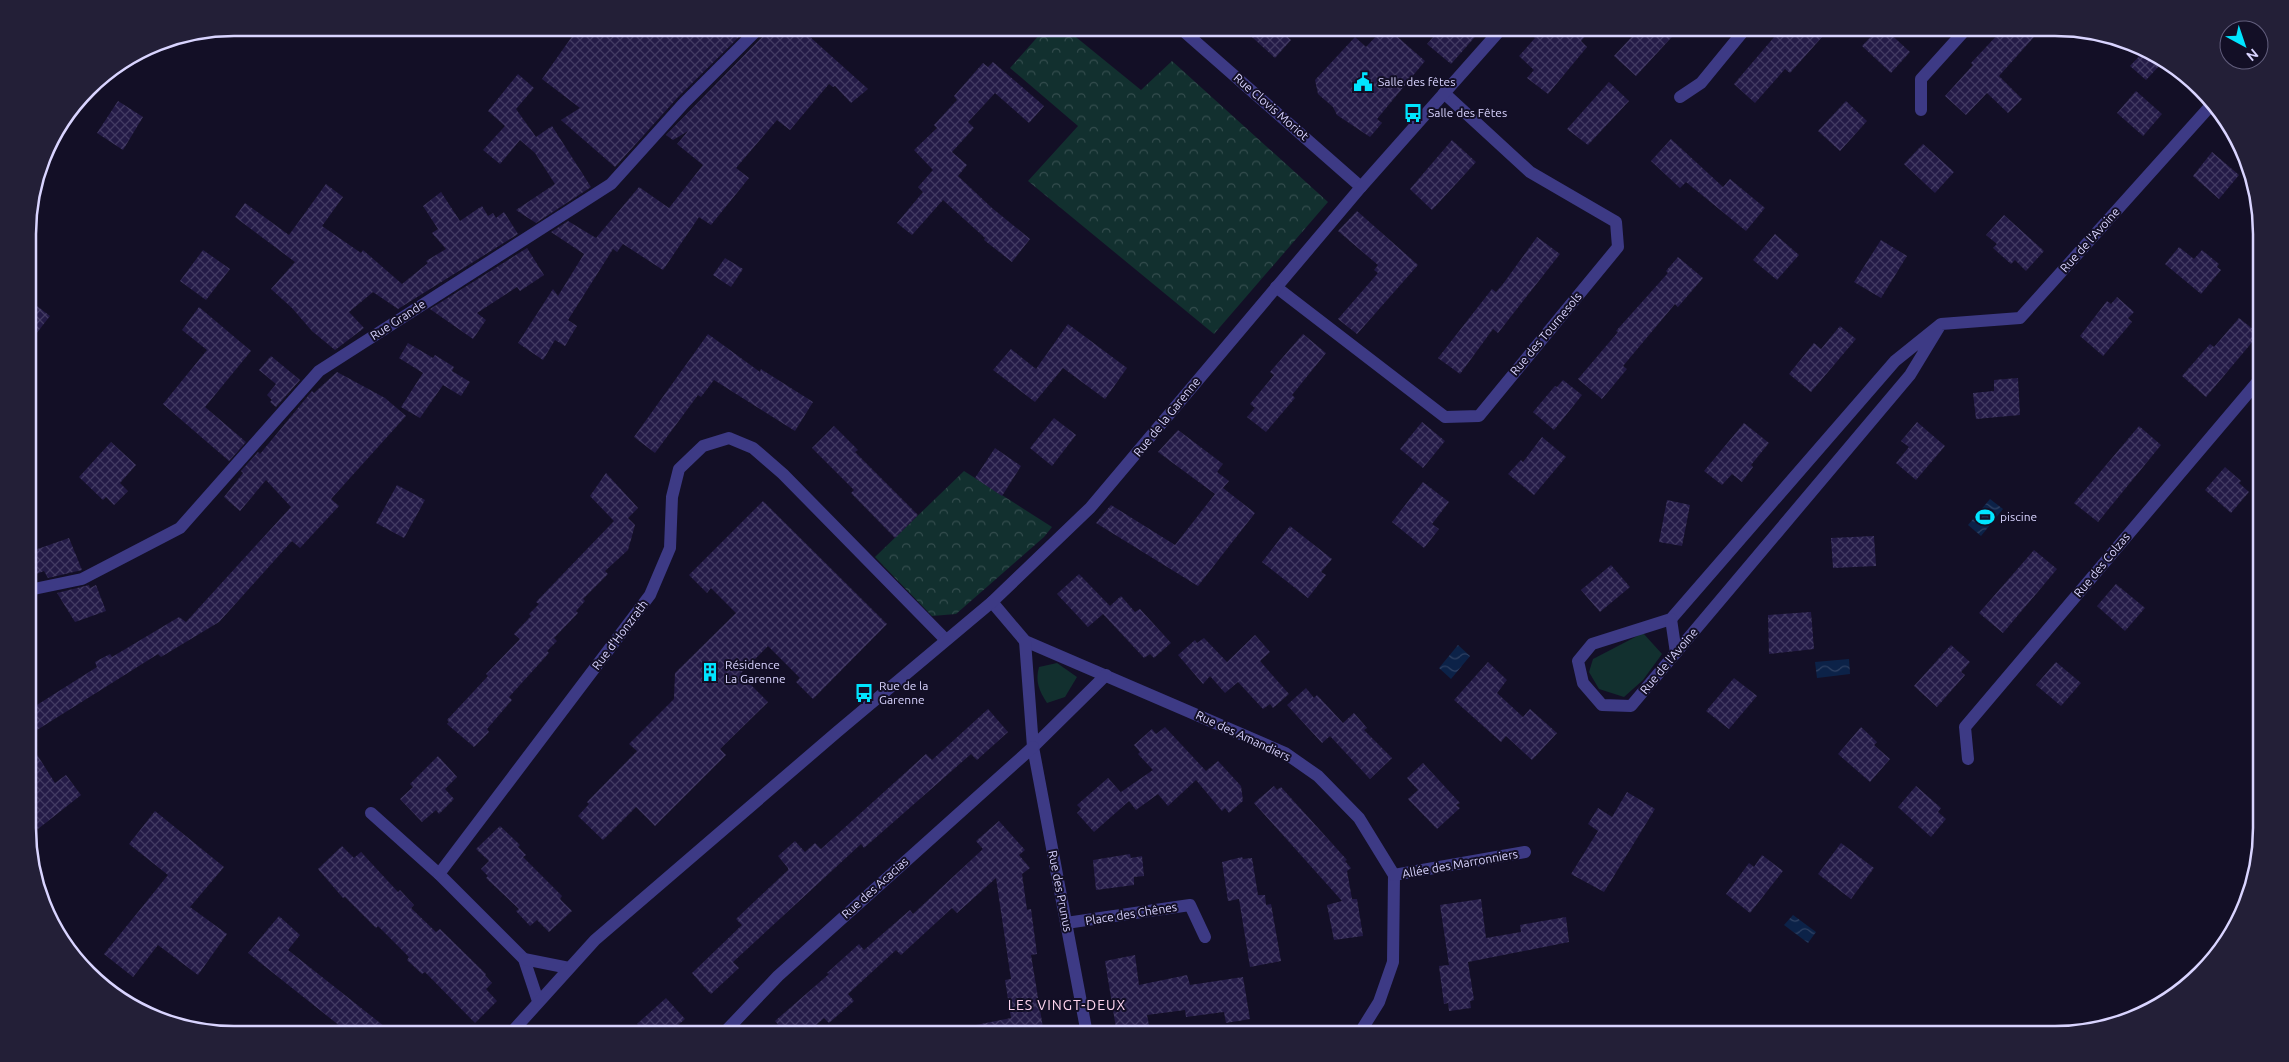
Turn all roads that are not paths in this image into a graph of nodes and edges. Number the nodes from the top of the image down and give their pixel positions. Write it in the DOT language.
graph roads {
  1 [pos="751,36"];
  2 [pos="1189,36"];
  3 [pos="1495,36"];
  4 [pos="1739,36"];
  5 [pos="1960,36"];
  6 [pos="1444,93"];
  7 [pos="1680,97"];
  8 [pos="2207,108"];
  9 [pos="1921,110"];
  10 [pos="1361,187"];
  11 [pos="1276,287"];
  12 [pos="1941,324"];
  13 [pos="2253,387"];
  14 [pos="36,589"];
  15 [pos="992,602"];
  16 [pos="1671,619"];
  17 [pos="946,640"];
  18 [pos="1025,641"];
  19 [pos="1676,653"];
  20 [pos="1106,675"];
  21 [pos="1033,747"];
  22 [pos="1968,759"];
  23 [pos="371,813"];
  24 [pos="1525,852"];
  25 [pos="439,874"];
  26 [pos="1394,875"];
  27 [pos="1066,923"];
  28 [pos="1205,937"];
  29 [pos="524,959"];
  30 [pos="569,968"];
  31 [pos="538,1001"];
  32 [pos="517,1026"];
  33 [pos="731,1026"];
  34 [pos="1085,1026"];
  35 [pos="1364,1026"];
  1 -- 14 [label="street, Rue Grande"];
  2 -- 10 [label="street, Rue Clovis Moriot"];
  3 -- 6 [label="street, Rue de la Garenne"];
  4 -- 7 [label="street"];
  5 -- 9 [label="street"];
  6 -- 10 [label="street, Rue de la Garenne"];
  6 -- 11 [label="street, Rue des Tournesols"];
  8 -- 12 [label="street, Rue de l'Avoine"];
  10 -- 11 [label="street, Rue de la Garenne"];
  11 -- 15 [label="street, Rue de la Garenne"];
  12 -- 16 [label="street, Rue de l'Avoine"];
  12 -- 19 [label="street, Rue de l'Avoine"];
  13 -- 22 [label="street, Rue des Colzas"];
  15 -- 17 [label="street, Rue de la Garenne"];
  15 -- 18 [label="street, Rue des Amandiers"];
  16 -- 19 [label="street"];
  16 -- 19 [label="street, Rue de l'Avoine"];
  17 -- 25 [label="street, Rue d'Honzrath"];
  17 -- 30 [label="street, Rue de la Garenne"];
  18 -- 20 [label="street, Rue des Amandiers"];
  18 -- 21 [label="street, Rue des Prunus"];
  20 -- 21 [label="street, Rue des Acacias"];
  20 -- 26 [label="street, Rue des Amandiers"];
  21 -- 27 [label="street, Rue des Prunus"];
  21 -- 33 [label="street, Rue des Acacias"];
  23 -- 25 [label="street"];
  24 -- 26 [label="street, Allée des Marronniers"];
  25 -- 29 [label="street"];
  26 -- 35 [label="street"];
  27 -- 28 [label="street, Place des Chênes"];
  27 -- 34 [label="street, Rue des Prunus"];
  29 -- 30 [label="street"];
  29 -- 31 [label="street"];
  30 -- 31 [label="street, Rue de la Garenne"];
  31 -- 32 [label="street, Rue de la Garenne"];
}
